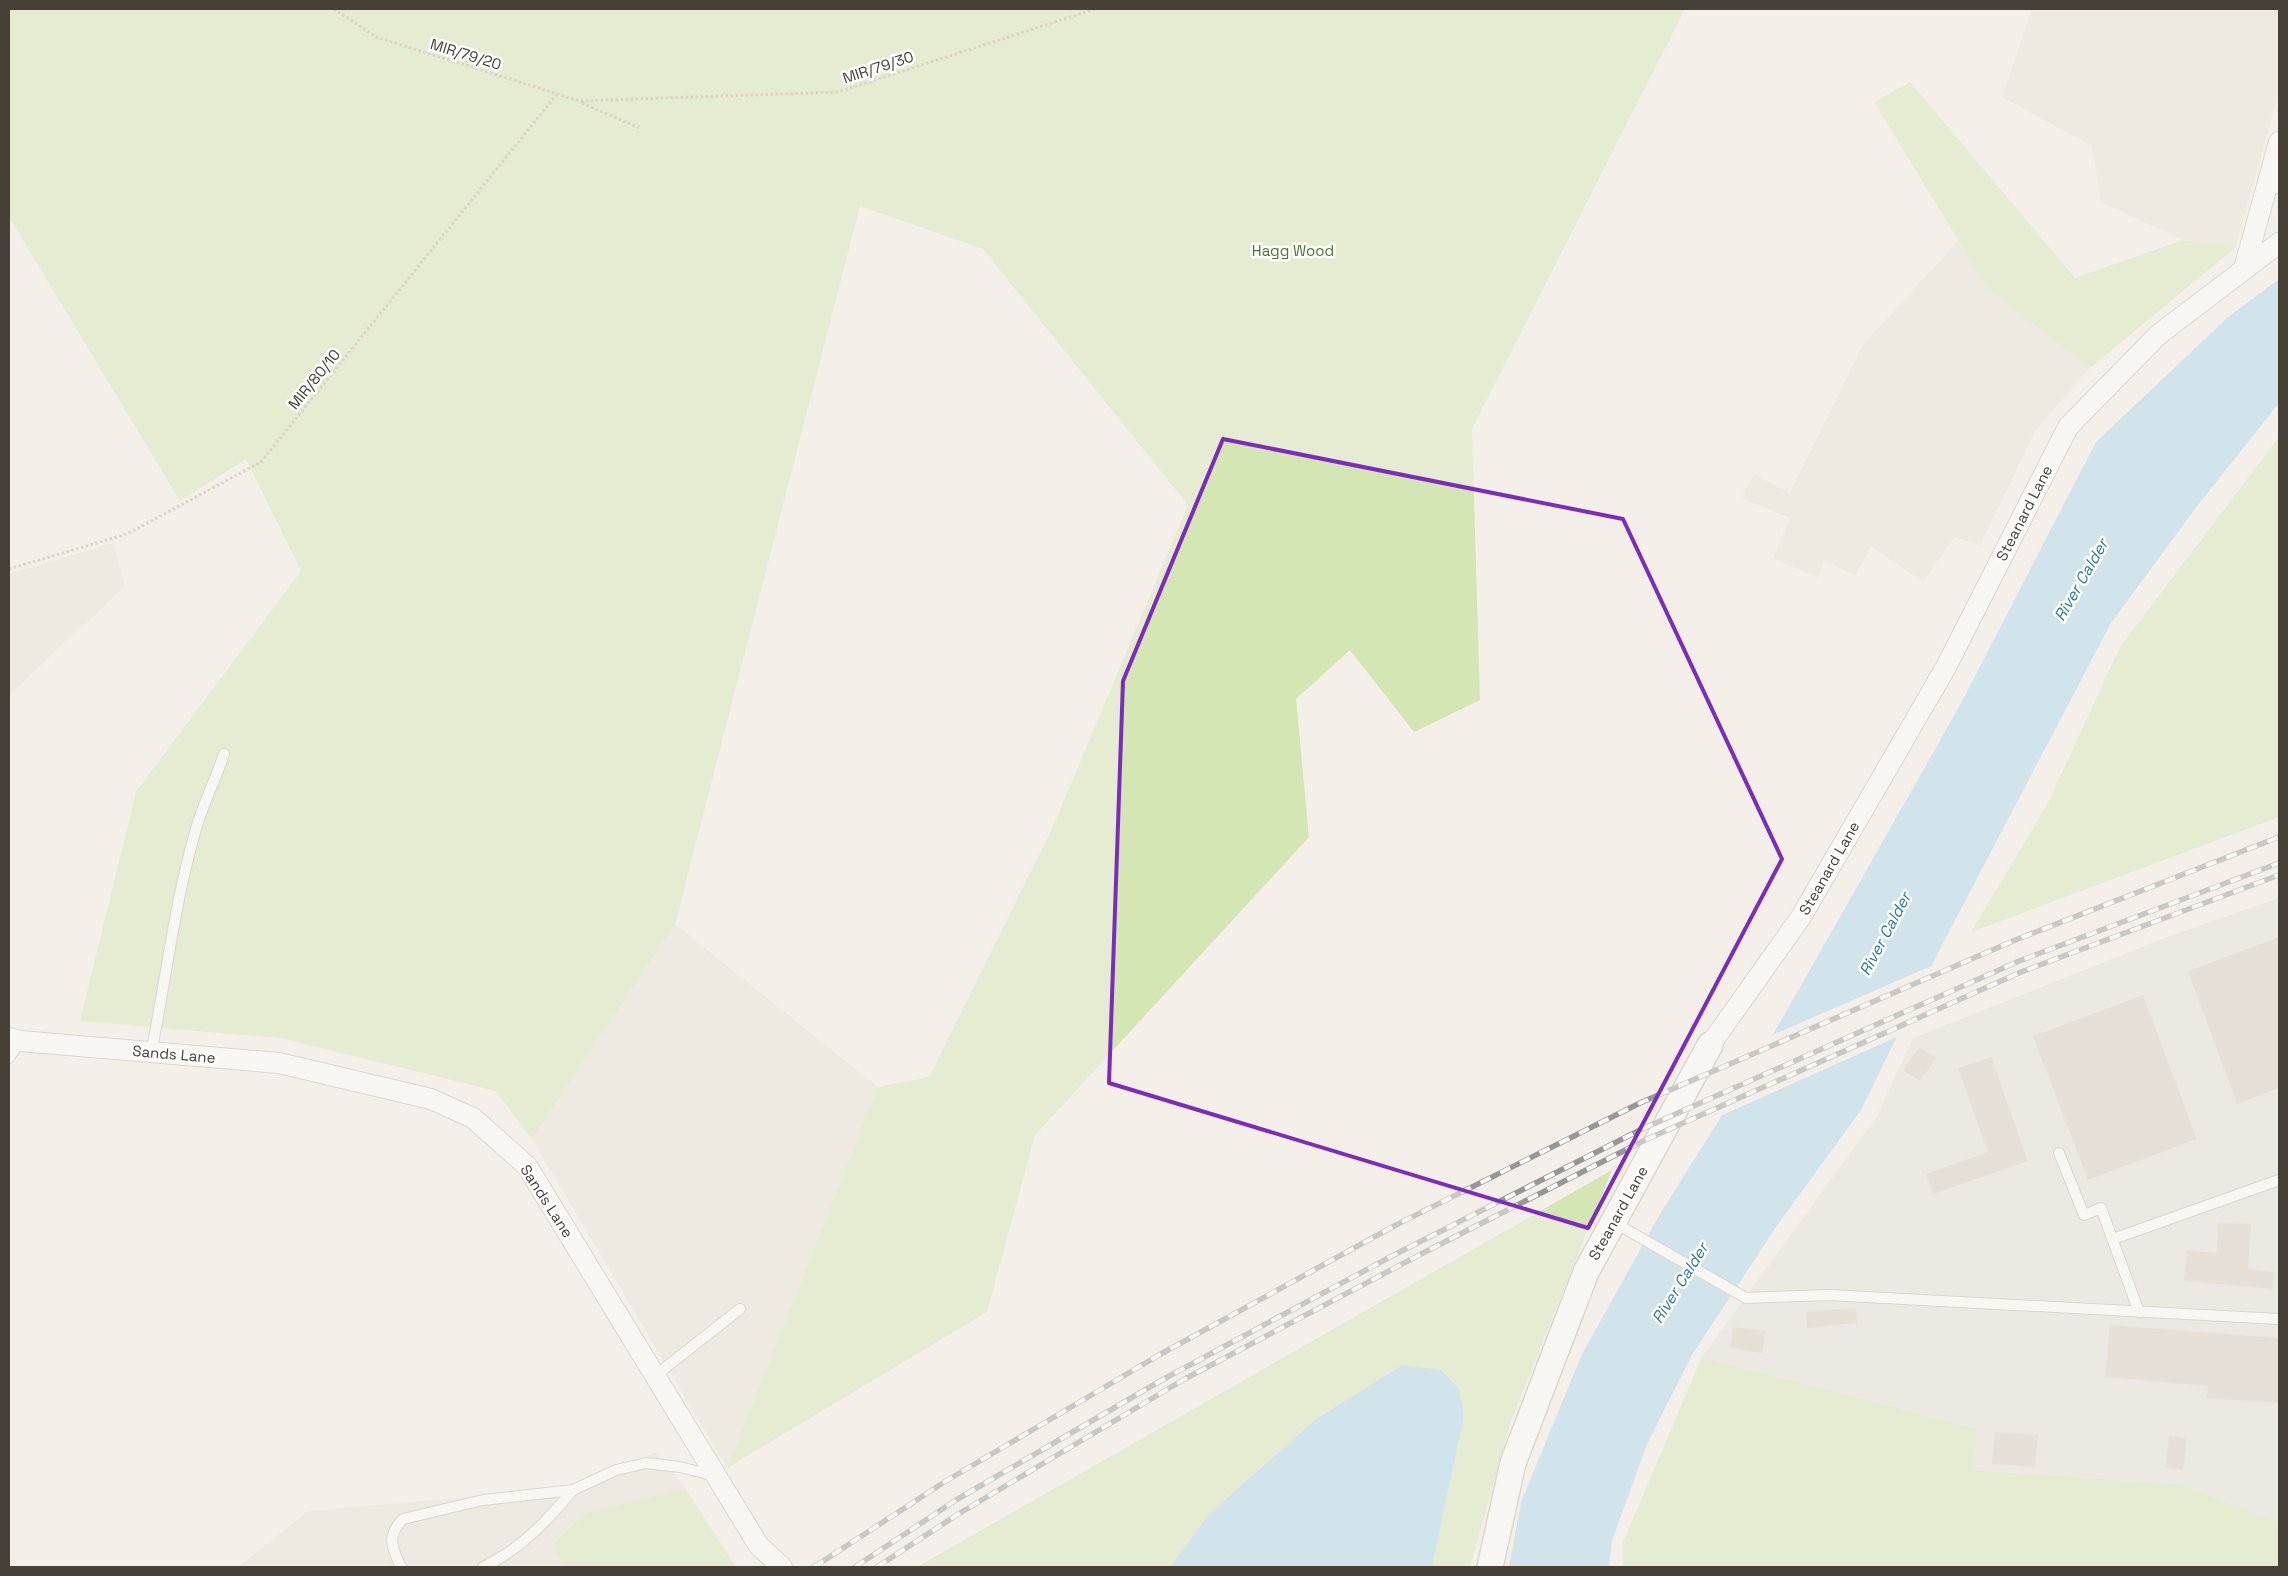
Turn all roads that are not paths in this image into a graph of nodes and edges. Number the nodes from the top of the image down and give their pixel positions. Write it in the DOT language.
graph roads {
  1 [pos="2279,142"];
  2 [pos="2275,179"];
  3 [pos="2279,243"];
  4 [pos="2244,269"];
  5 [pos="224,754"];
  6 [pos="14,1040"];
  7 [pos="1710,1045"];
  8 [pos="151,1053"];
  9 [pos="9,1058"];
  10 [pos="2058,1153"];
  11 [pos="2279,1180"];
  12 [pos="1620,1226"];
  13 [pos="2113,1240"];
  14 [pos="740,1309"];
  15 [pos="2139,1312"];
  16 [pos="2279,1319"];
  17 [pos="656,1375"];
  18 [pos="718,1476"];
  19 [pos="573,1490"];
  20 [pos="401,1567"];
  21 [pos="483,1567"];
  22 [pos="782,1567"];
  23 [pos="1490,1567"];
  1 -- 2 [label="street"];
  2 -- 4 [label="street"];
  3 -- 4 [label="street, Steanard Lane"];
  4 -- 7 [label="street, Steanard Lane"];
  5 -- 8 [label="lane"];
  6 -- 8 [label="street, Sands Lane"];
  6 -- 9 [label="lane"];
  7 -- 12 [label="street, Steanard Lane"];
  8 -- 17 [label="street, Sands Lane"];
  10 -- 13 [label="lane"];
  11 -- 13 [label="lane"];
  12 -- 15 [label="lane"];
  12 -- 23 [label="street, Steanard Lane"];
  13 -- 15 [label="lane"];
  14 -- 17 [label="lane"];
  15 -- 16 [label="lane"];
  17 -- 18 [label="street, Sands Lane"];
  18 -- 19 [label="lane"];
  18 -- 22 [label="street, Sands Lane"];
  19 -- 20 [label="lane"];
  19 -- 21 [label="lane"];
}
